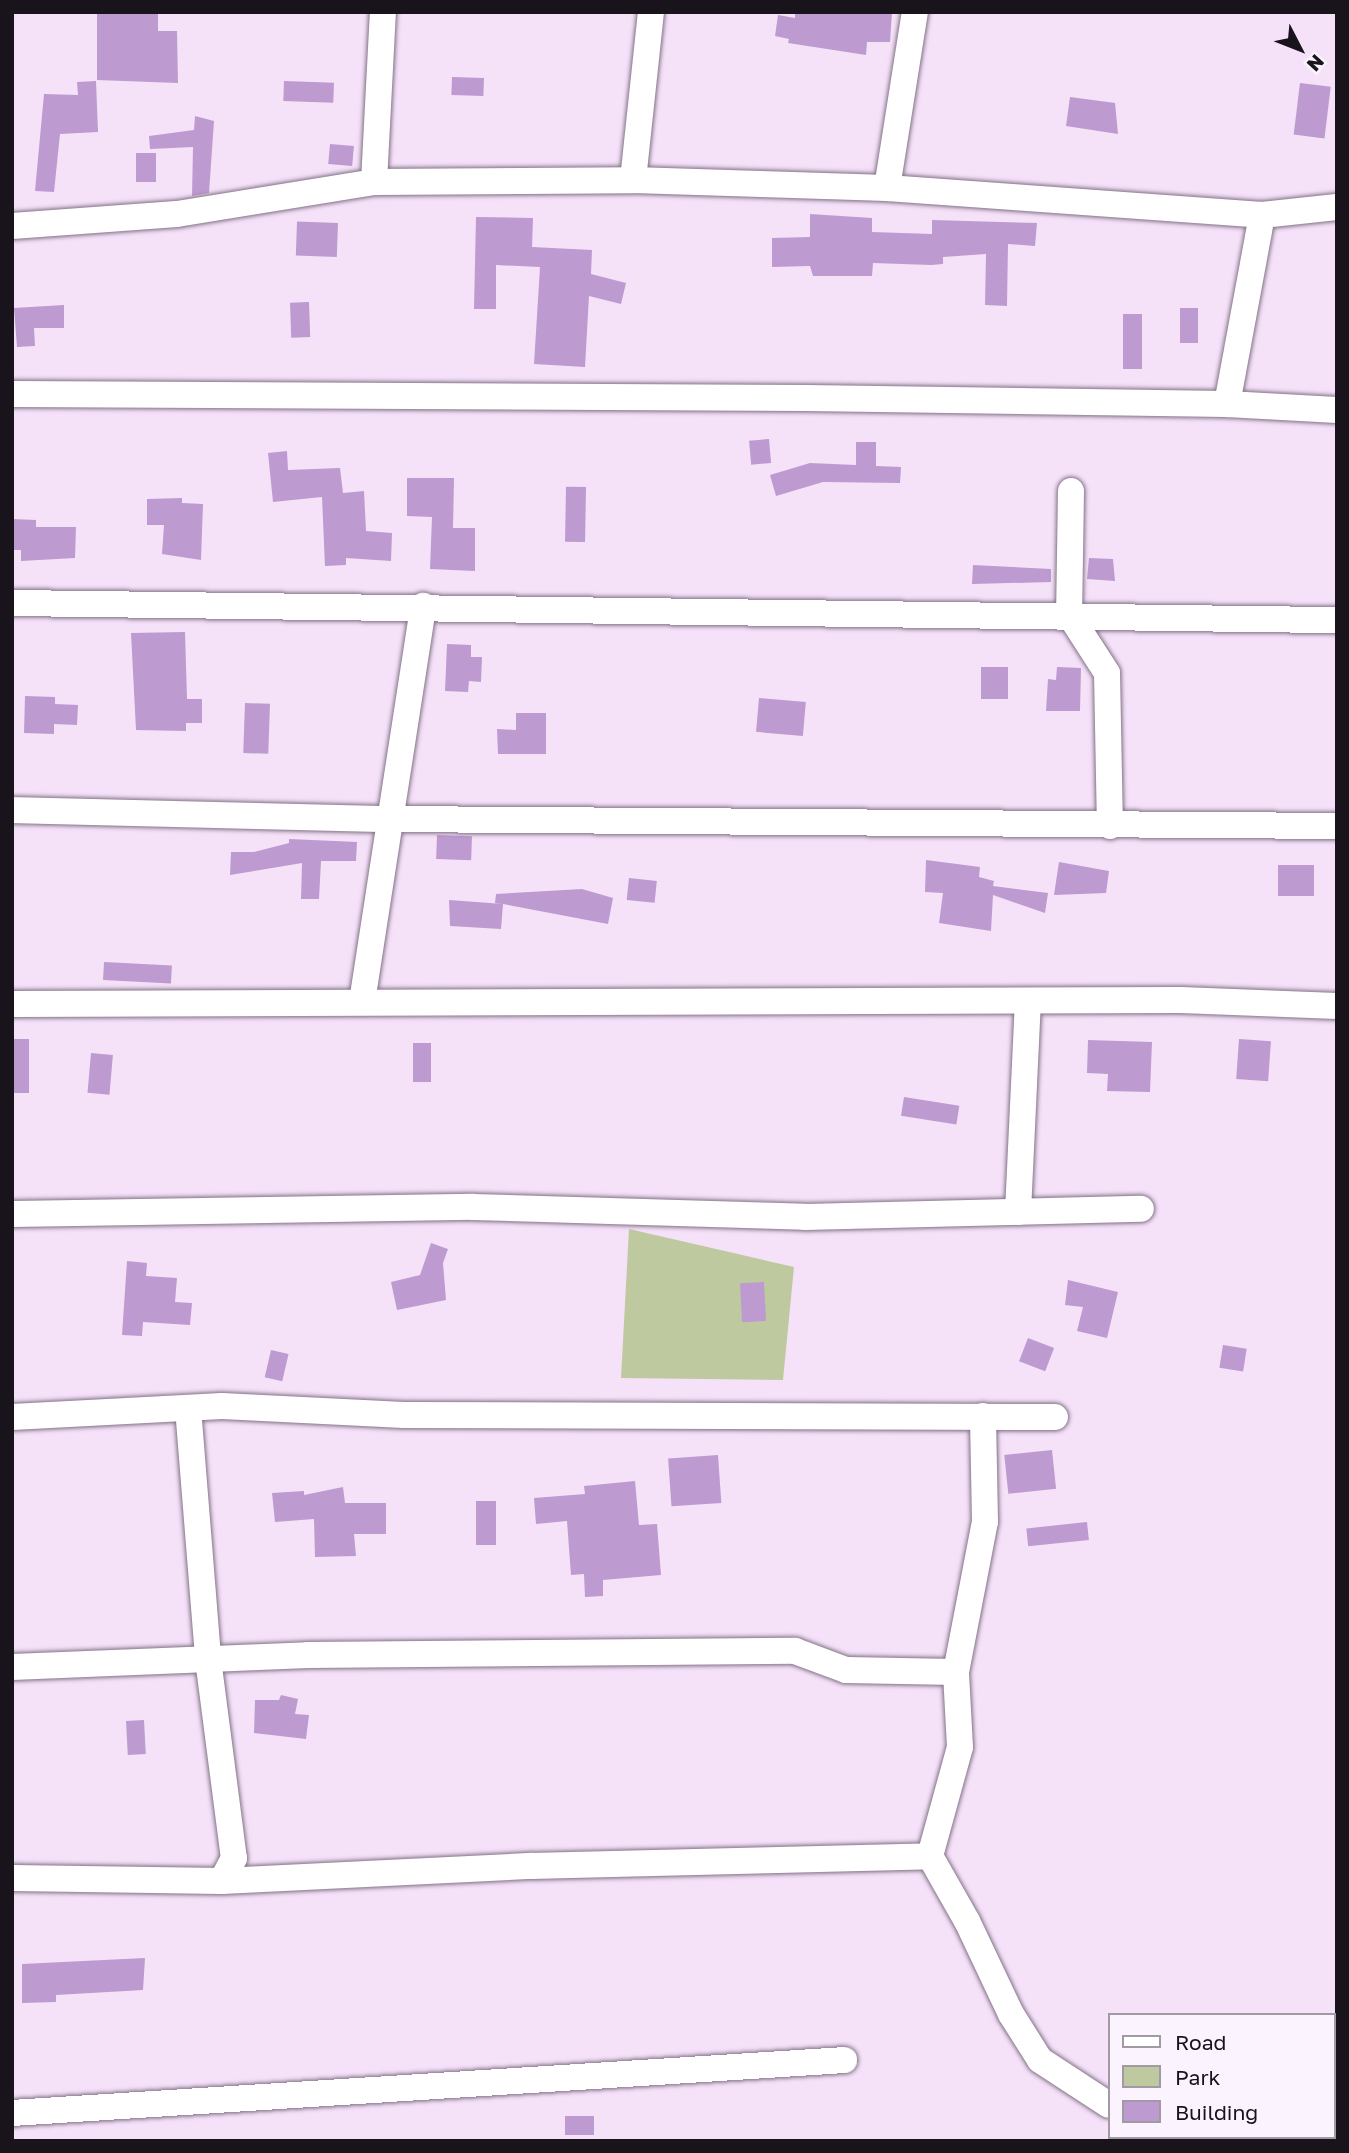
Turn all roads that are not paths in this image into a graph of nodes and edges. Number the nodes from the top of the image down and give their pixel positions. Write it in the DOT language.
graph roads {
  1 [pos="383,12"];
  2 [pos="651,12"];
  3 [pos="915,12"];
  4 [pos="633,180"];
  5 [pos="374,183"];
  6 [pos="887,188"];
  7 [pos="1337,207"];
  8 [pos="1262,215"];
  9 [pos="12,226"];
  10 [pos="12,394"];
  11 [pos="1227,404"];
  12 [pos="1337,410"];
  13 [pos="1071,491"];
  14 [pos="12,603"];
  15 [pos="423,606"];
  16 [pos="1069,614"];
  17 [pos="1337,620"];
  18 [pos="12,810"];
  19 [pos="388,819"];
  20 [pos="1110,826"];
  21 [pos="1337,826"];
  22 [pos="362,1002"];
  23 [pos="1028,1002"];
  24 [pos="12,1004"];
  25 [pos="1337,1006"];
  26 [pos="1141,1209"];
  27 [pos="1018,1212"];
  28 [pos="12,1214"];
  29 [pos="188,1408"];
  30 [pos="984,1416"];
  31 [pos="12,1417"];
  32 [pos="1055,1417"];
  33 [pos="208,1659"];
  34 [pos="12,1667"];
  35 [pos="957,1672"];
  36 [pos="930,1856"];
  37 [pos="12,1878"];
  38 [pos="222,1881"];
  39 [pos="844,2060"];
  40 [pos="1108,2104"];
  41 [pos="12,2113"];
  1 -- 5 [label="street"];
  2 -- 4 [label="street"];
  3 -- 6 [label="street"];
  4 -- 5 [label="street"];
  4 -- 6 [label="street"];
  5 -- 9 [label="street"];
  6 -- 8 [label="street"];
  7 -- 8 [label="street"];
  8 -- 11 [label="street"];
  10 -- 11 [label="street"];
  11 -- 12 [label="street"];
  13 -- 16 [label="street"];
  14 -- 15 [label="street"];
  15 -- 16 [label="street"];
  15 -- 19 [label="street"];
  16 -- 17 [label="street"];
  16 -- 20 [label="street"];
  18 -- 19 [label="street"];
  19 -- 20 [label="street"];
  19 -- 22 [label="street"];
  20 -- 21 [label="street"];
  22 -- 23 [label="street"];
  22 -- 24 [label="street"];
  23 -- 25 [label="street"];
  23 -- 27 [label="street"];
  26 -- 27 [label="street"];
  27 -- 28 [label="street"];
  29 -- 30 [label="street"];
  29 -- 31 [label="street"];
  29 -- 33 [label="street"];
  30 -- 32 [label="street"];
  30 -- 35 [label="street"];
  33 -- 34 [label="street"];
  33 -- 35 [label="street"];
  33 -- 38 [label="street"];
  35 -- 36 [label="street"];
  36 -- 38 [label="street"];
  36 -- 40 [label="street"];
  37 -- 38 [label="street"];
  39 -- 41 [label="street"];
}
